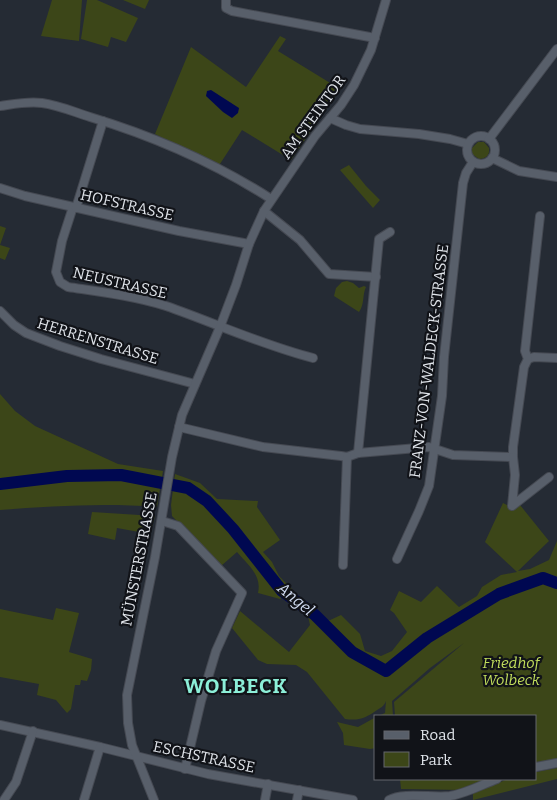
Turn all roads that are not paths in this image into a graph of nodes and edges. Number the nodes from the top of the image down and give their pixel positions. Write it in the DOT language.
graph roads {
  1 [pos="226,0"];
  2 [pos="386,0"];
  3 [pos="375,38"];
  4 [pos="557,49"];
  5 [pos="0,106"];
  6 [pos="330,118"];
  7 [pos="103,121"];
  8 [pos="489,139"];
  9 [pos="468,144"];
  10 [pos="492,158"];
  11 [pos="473,162"];
  12 [pos="557,177"];
  13 [pos="0,188"];
  14 [pos="271,199"];
  15 [pos="75,207"];
  16 [pos="264,211"];
  17 [pos="540,216"];
  18 [pos="390,232"];
  19 [pos="249,244"];
  20 [pos="376,277"];
  21 [pos="0,311"];
  22 [pos="220,327"];
  23 [pos="313,358"];
  24 [pos="557,358"];
  25 [pos="528,359"];
  26 [pos="195,384"];
  27 [pos="178,427"];
  28 [pos="434,448"];
  29 [pos="358,453"];
  30 [pos="348,457"];
  31 [pos="513,457"];
  32 [pos="549,477"];
  33 [pos="162,521"];
  34 [pos="397,558"];
  35 [pos="344,565"];
  36 [pos="0,725"];
  37 [pos="33,731"];
  38 [pos="100,747"];
  39 [pos="135,756"];
  40 [pos="557,763"];
  41 [pos="537,767"];
  42 [pos="185,769"];
  43 [pos="495,780"];
  44 [pos="268,784"];
  45 [pos="299,790"];
  46 [pos="326,797"];
  47 [pos="466,797"];
  48 [pos="4,800"];
  49 [pos="84,800"];
  50 [pos="154,800"];
  51 [pos="265,800"];
  52 [pos="297,800"];
  53 [pos="354,800"];
  54 [pos="389,800"];
  1 -- 3 [label="street"];
  2 -- 3 [label="street, AM STEINTOR"];
  3 -- 6 [label="street, AM STEINTOR"];
  4 -- 8 [label="street"];
  5 -- 7 [label="street"];
  6 -- 9 [label="street"];
  6 -- 14 [label="street, AM STEINTOR"];
  7 -- 14 [label="street"];
  7 -- 15 [label="street"];
  8 -- 9 [label="street"];
  8 -- 10 [label="street"];
  9 -- 11 [label="street"];
  10 -- 11 [label="street"];
  10 -- 12 [label="street"];
  11 -- 28 [label="street, FRANZ-VON-WALDECK-STRASSE"];
  13 -- 15 [label="street, HOFSTRASSE"];
  14 -- 16 [label="street, AM STEINTOR"];
  15 -- 19 [label="street, HOFSTRASSE"];
  15 -- 22 [label="street, NEUSTRASSE"];
  16 -- 19 [label="street, AM STEINTOR"];
  16 -- 20 [label="street"];
  17 -- 25 [label="street"];
  18 -- 20 [label="street"];
  19 -- 22 [label="street, MÜNSTERSTRASSE"];
  20 -- 29 [label="street"];
  21 -- 26 [label="street, HERRENSTRASSE"];
  22 -- 23 [label="street"];
  22 -- 26 [label="street, MÜNSTERSTRASSE"];
  24 -- 25 [label="street"];
  25 -- 31 [label="street"];
  26 -- 27 [label="street, MÜNSTERSTRASSE"];
  27 -- 30 [label="street"];
  27 -- 33 [label="street, MÜNSTERSTRASSE"];
  28 -- 29 [label="street"];
  28 -- 31 [label="street"];
  28 -- 34 [label="street, FRANZ-VON-WALDECK-STRASSE"];
  29 -- 30 [label="street"];
  30 -- 35 [label="street"];
  31 -- 32 [label="street"];
  33 -- 39 [label="street, MÜNSTERSTRASSE"];
  33 -- 42 [label="street"];
  36 -- 37 [label="street, ESCHSTRASSE"];
  37 -- 38 [label="street, ESCHSTRASSE"];
  37 -- 48 [label="street"];
  38 -- 39 [label="street, ESCHSTRASSE"];
  38 -- 49 [label="street"];
  39 -- 42 [label="street, ESCHSTRASSE"];
  39 -- 50 [label="street, MÜNSTERSTRASSE"];
  40 -- 41 [label="street"];
  42 -- 44 [label="street, ESCHSTRASSE"];
  43 -- 47 [label="street"];
  44 -- 45 [label="street, ESCHSTRASSE"];
  44 -- 51 [label="street, ESCHSTRASSE"];
  45 -- 46 [label="street, ESCHSTRASSE"];
  45 -- 52 [label="street"];
  46 -- 53 [label="street, ESCHSTRASSE"];
  47 -- 54 [label="street"];
}
